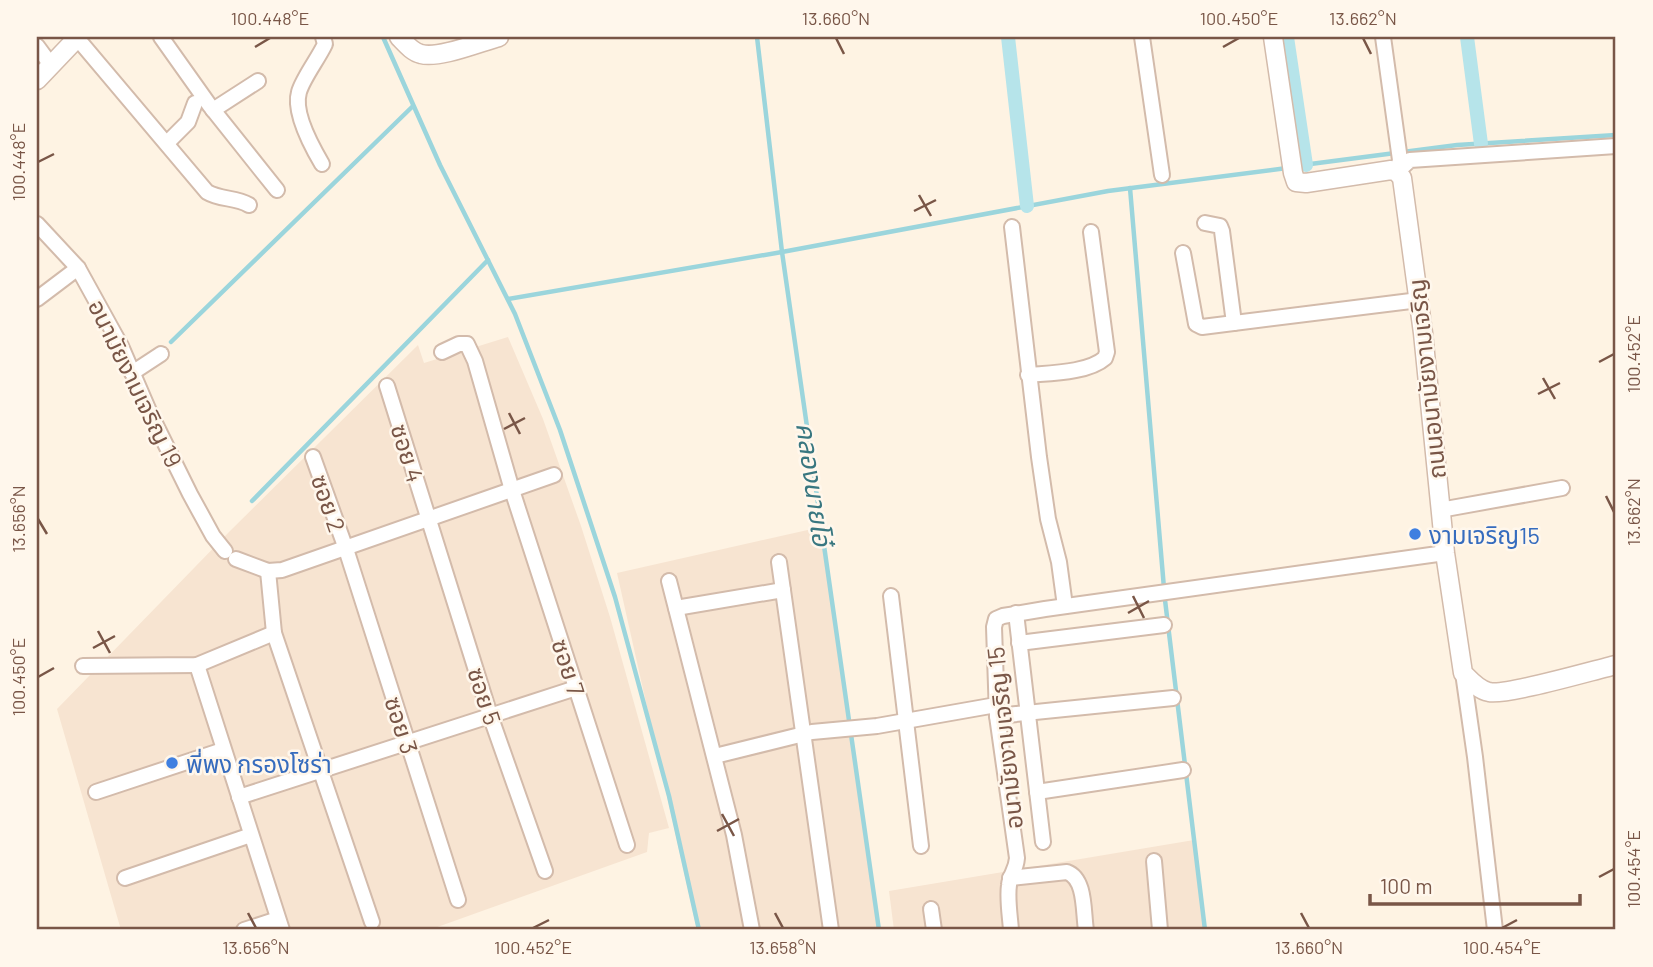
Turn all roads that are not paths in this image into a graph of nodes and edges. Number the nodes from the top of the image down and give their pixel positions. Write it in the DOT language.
graph roads {
  1 [pos="77,37"];
  2 [pos="161,37"];
  3 [pos="323,37"];
  4 [pos="399,37"];
  5 [pos="499,37"];
  6 [pos="1142,37"];
  7 [pos="1273,37"];
  8 [pos="1383,37"];
  9 [pos="464,42"];
  10 [pos="37,46"];
  11 [pos="51,65"];
  12 [pos="37,80"];
  13 [pos="258,81"];
  14 [pos="195,103"];
  15 [pos="213,110"];
  16 [pos="167,143"];
  17 [pos="1616,146"];
  18 [pos="322,164"];
  19 [pos="1397,172"];
  20 [pos="1163,175"];
  21 [pos="277,190"];
  22 [pos="249,205"];
  23 [pos="1205,223"];
  24 [pos="37,224"];
  25 [pos="1012,227"];
  26 [pos="1091,232"];
  27 [pos="1183,253"];
  28 [pos="78,268"];
  29 [pos="37,299"];
  30 [pos="1419,300"];
  31 [pos="1234,323"];
  32 [pos="442,352"];
  33 [pos="160,354"];
  34 [pos="132,373"];
  35 [pos="1028,375"];
  36 [pos="387,386"];
  37 [pos="313,457"];
  38 [pos="554,475"];
  39 [pos="1562,488"];
  40 [pos="512,490"];
  41 [pos="1440,510"];
  42 [pos="429,519"];
  43 [pos="346,550"];
  44 [pos="1445,553"];
  45 [pos="779,562"];
  46 [pos="268,571"];
  47 [pos="669,581"];
  48 [pos="783,590"];
  49 [pos="891,596"];
  50 [pos="1065,606"];
  51 [pos="676,608"];
  52 [pos="1016,613"];
  53 [pos="1164,625"];
  54 [pos="274,633"];
  55 [pos="1019,643"];
  56 [pos="197,665"];
  57 [pos="1616,665"];
  58 [pos="83,666"];
  59 [pos="1463,673"];
  60 [pos="576,688"];
  61 [pos="1173,698"];
  62 [pos="997,710"];
  63 [pos="1029,713"];
  64 [pos="490,715"];
  65 [pos="906,721"];
  66 [pos="803,734"];
  67 [pos="408,743"];
  68 [pos="223,750"];
  69 [pos="715,756"];
  70 [pos="320,770"];
  71 [pos="1183,770"];
  72 [pos="96,792"];
  73 [pos="1037,792"];
  74 [pos="239,797"];
  75 [pos="251,835"];
  76 [pos="1042,842"];
  77 [pos="627,845"];
  78 [pos="921,846"];
  79 [pos="1154,861"];
  80 [pos="545,871"];
  81 [pos="125,878"];
  82 [pos="1010,878"];
  83 [pos="458,900"];
  84 [pos="931,909"];
  85 [pos="372,922"];
  86 [pos="280,924"];
  87 [pos="244,930"];
  88 [pos="752,930"];
  89 [pos="831,930"];
  90 [pos="934,930"];
  91 [pos="1012,930"];
  92 [pos="1086,930"];
  93 [pos="1160,930"];
  94 [pos="1495,930"];
  1 -- 11 [label="street"];
  1 -- 16 [label="street"];
  2 -- 15 [label="street"];
  3 -- 18 [label="street"];
  4 -- 9 [label="street"];
  5 -- 9 [label="street"];
  6 -- 20 [label="street"];
  7 -- 19 [label="street"];
  8 -- 19 [label="street"];
  10 -- 11 [label="street"];
  11 -- 12 [label="street"];
  13 -- 15 [label="street"];
  14 -- 16 [label="street"];
  15 -- 21 [label="street"];
  16 -- 22 [label="street"];
  17 -- 19 [label="street"];
  19 -- 30 [label="street, ถนนอนามัยงามเจริญ"];
  23 -- 31 [label="street"];
  24 -- 28 [label="street, อนามัยงามเจริญ 19"];
  25 -- 35 [label="street"];
  26 -- 35 [label="street"];
  27 -- 31 [label="street"];
  28 -- 29 [label="street"];
  28 -- 34 [label="street, อนามัยงามเจริญ 19"];
  30 -- 31 [label="street"];
  30 -- 41 [label="street, ถนนอนามัยงามเจริญ"];
  32 -- 40 [label="street, ซอย 7"];
  33 -- 34 [label="street"];
  34 -- 46 [label="street, อนามัยงามเจริญ 19"];
  35 -- 50 [label="street"];
  36 -- 42 [label="street, ซอย 4"];
  37 -- 43 [label="street, ซอย 2"];
  38 -- 40 [label="street"];
  39 -- 41 [label="street"];
  40 -- 42 [label="street"];
  40 -- 60 [label="street, ซอย 7"];
  41 -- 44 [label="street, ถนนอนามัยงามเจริญ"];
  42 -- 43 [label="street"];
  42 -- 64 [label="street, ซอย 5"];
  43 -- 46 [label="street"];
  43 -- 67 [label="street, ซอย 3"];
  44 -- 50 [label="street, อนามัยงามเจริญ 15"];
  44 -- 59 [label="street, ถนนอนามัยงามเจริญ"];
  45 -- 48 [label="street"];
  46 -- 54 [label="street"];
  47 -- 51 [label="street"];
  48 -- 51 [label="street"];
  48 -- 66 [label="street"];
  49 -- 65 [label="street"];
  50 -- 52 [label="street, อนามัยงามเจริญ 15"];
  51 -- 69 [label="street"];
  52 -- 55 [label="street"];
  52 -- 62 [label="street, อนามัยงามเจริญ 15"];
  53 -- 55 [label="street"];
  54 -- 56 [label="street"];
  54 -- 70 [label="street"];
  55 -- 63 [label="street"];
  56 -- 58 [label="street"];
  56 -- 68 [label="street"];
  57 -- 59 [label="street"];
  59 -- 94 [label="street"];
  60 -- 64 [label="street"];
  60 -- 77 [label="street, ซอย 7"];
  61 -- 63 [label="street"];
  62 -- 63 [label="street"];
  62 -- 65 [label="street"];
  62 -- 82 [label="street, อนามัยงามเจริญ 15"];
  63 -- 73 [label="street"];
  64 -- 67 [label="street"];
  64 -- 80 [label="street, ซอย 5"];
  65 -- 66 [label="street"];
  65 -- 78 [label="street"];
  66 -- 69 [label="street"];
  66 -- 89 [label="street"];
  67 -- 70 [label="street"];
  67 -- 83 [label="street, ซอย 3"];
  68 -- 72 [label="street"];
  68 -- 74 [label="street"];
  69 -- 88 [label="street"];
  70 -- 74 [label="street"];
  70 -- 85 [label="street"];
  71 -- 73 [label="street"];
  73 -- 76 [label="street"];
  74 -- 75 [label="street"];
  75 -- 81 [label="street"];
  75 -- 86 [label="street"];
  79 -- 93 [label="street"];
  82 -- 91 [label="street, อนามัยงามเจริญ 15"];
  82 -- 92 [label="street"];
  84 -- 90 [label="street"];
  86 -- 87 [label="street"];
}
